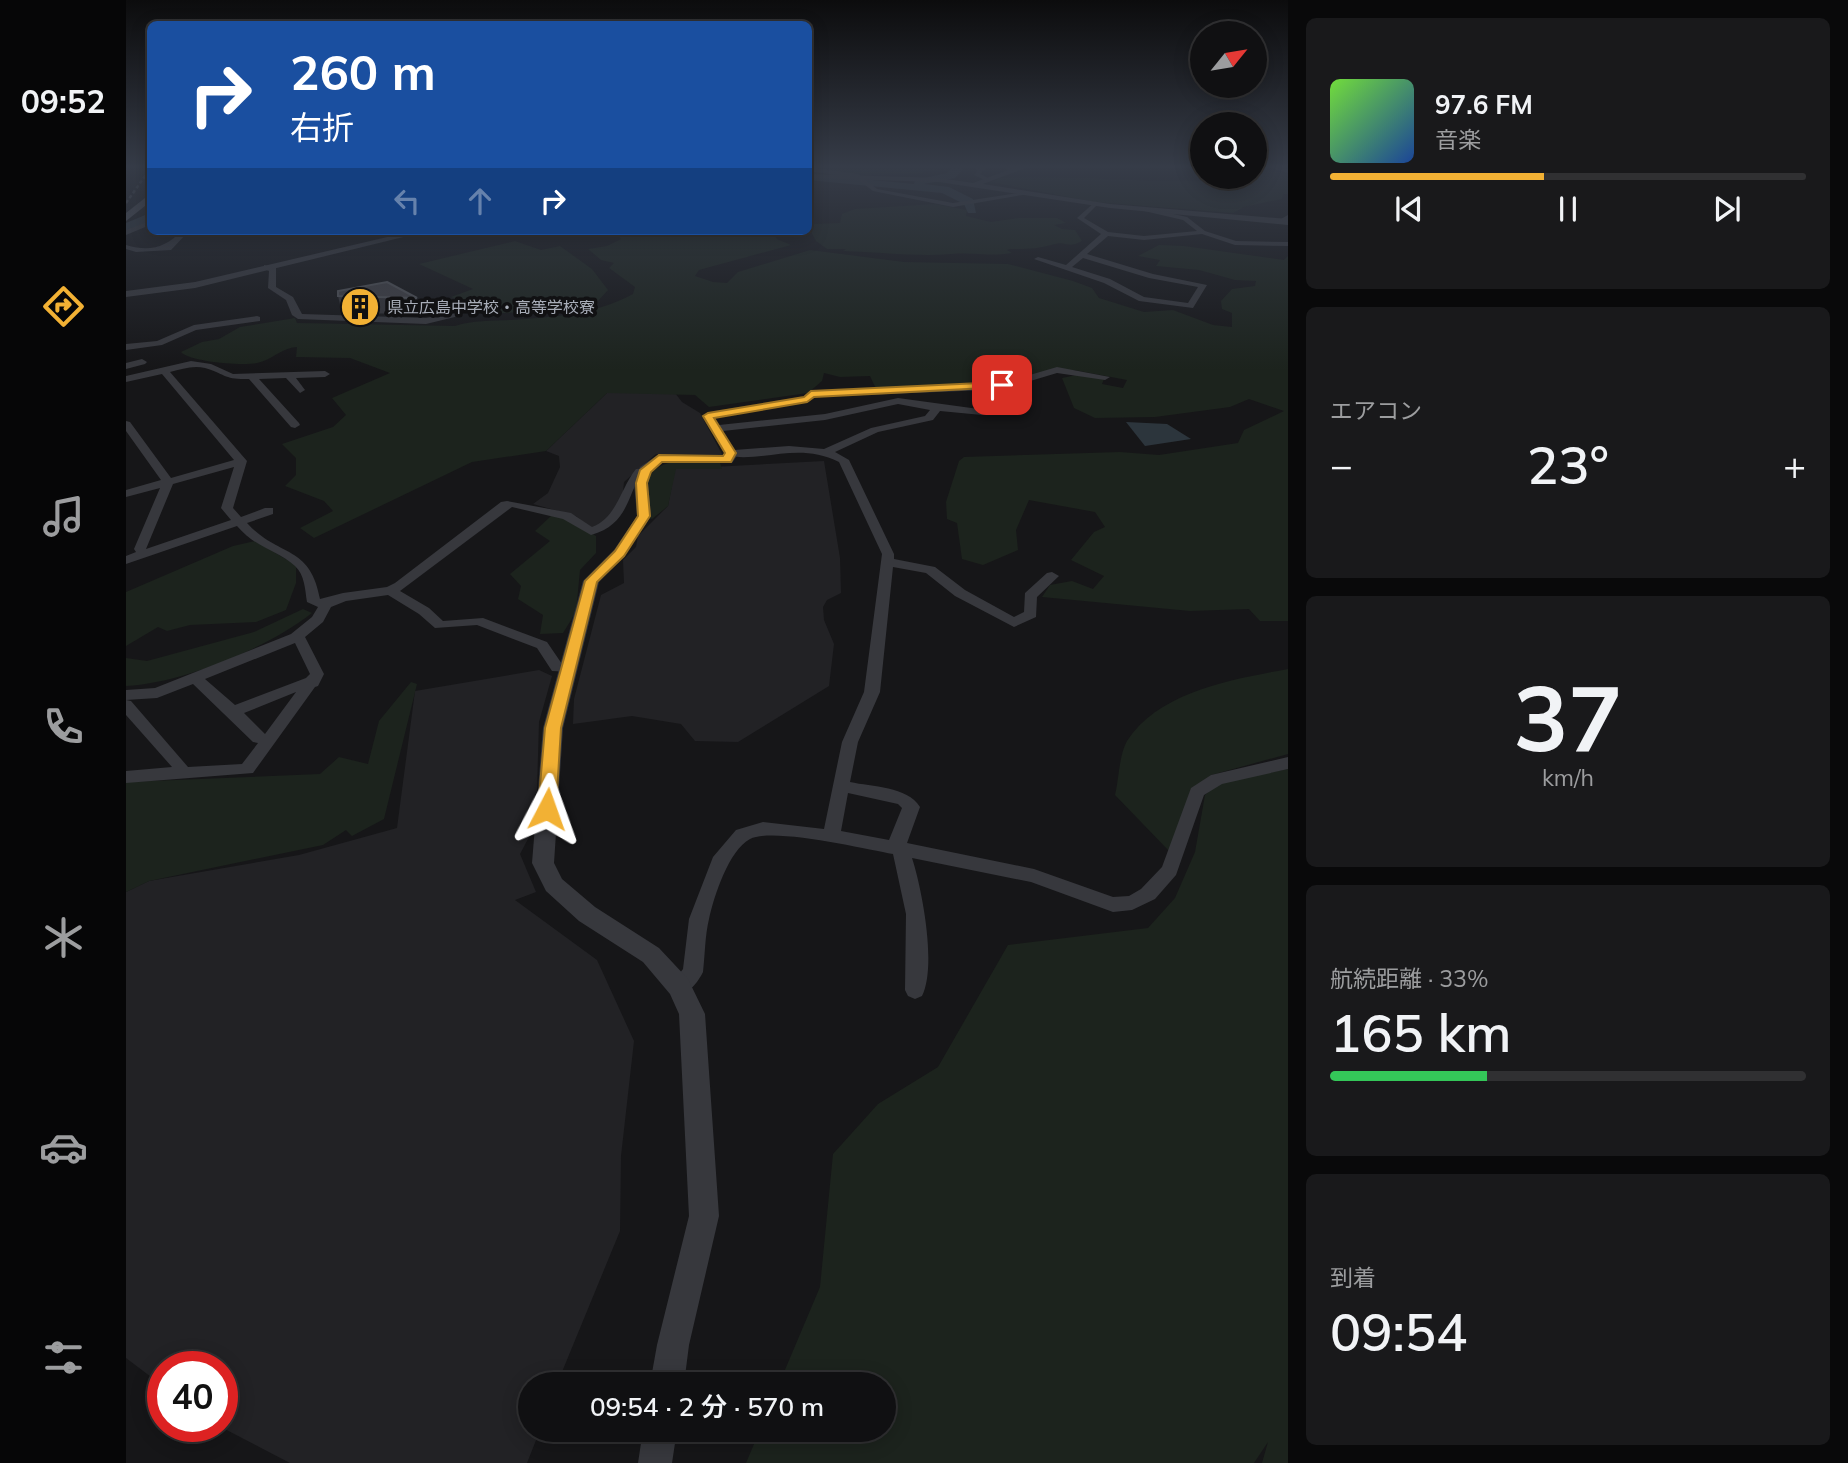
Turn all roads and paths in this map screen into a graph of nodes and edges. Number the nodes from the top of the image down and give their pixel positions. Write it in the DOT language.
graph roads {
  1 [pos="1200,233"];
  2 [pos="1106,234"];
  3 [pos="183,235"];
  4 [pos="407,235"];
  5 [pos="1203,237"];
  6 [pos="1288,244"];
  7 [pos="130,248"];
  8 [pos="1083,255"];
  9 [pos="126,257"];
  10 [pos="1038,258"];
  11 [pos="267,268"];
  12 [pos="1067,268"];
  13 [pos="1152,276"];
  14 [pos="126,294"];
  15 [pos="1135,296"];
  16 [pos="459,314"];
  17 [pos="257,318"];
  18 [pos="126,346"];
  19 [pos="142,362"];
  20 [pos="126,366"];
  21 [pos="164,370"];
  22 [pos="326,374"];
  23 [pos="289,375"];
  24 [pos="254,376"];
  25 [pos="1105,377"];
  26 [pos="126,379"];
  27 [pos="300,390"];
  28 [pos="937,408"];
  29 [pos="982,412"];
  30 [pos="126,424"];
  31 [pos="295,425"];
  32 [pos="715,429"];
  33 [pos="826,452"];
  34 [pos="731,453"];
  35 [pos="242,461"];
  36 [pos="645,470"];
  37 [pos="168,482"];
  38 [pos="126,494"];
  39 [pos="269,511"];
  40 [pos="237,521"];
  41 [pos="143,554"];
  42 [pos="126,560"];
  43 [pos="887,562"];
  44 [pos="1052,576"];
  45 [pos="390,591"];
  46 [pos="326,604"];
  47 [pos="296,637"];
  48 [pos="568,669"];
  49 [pos="195,678"];
  50 [pos="313,683"];
  51 [pos="126,695"];
  52 [pos="126,705"];
  53 [pos="233,712"];
  54 [pos="269,740"];
  55 [pos="1288,763"];
  56 [pos="179,774"];
  57 [pos="126,777"];
  58 [pos="841,786"];
  59 [pos="831,836"];
  60 [pos="900,849"];
  61 [pos="679,987"];
  62 [pos="915,990"];
  63 [pos="670,1372"];
  64 [pos="658,1442"];
  65 [pos="655,1463"];
  1 -- 5 [label="street"];
  2 -- 5 [label="street"];
  2 -- 8 [label="street"];
  3 -- 7 [label="street"];
  4 -- 11 [label="street"];
  5 -- 6 [label="street"];
  7 -- 9 [label="street"];
  8 -- 12 [label="street"];
  8 -- 13 [label="street"];
  10 -- 12 [label="street"];
  11 -- 14 [label="street"];
  11 -- 16 [label="street"];
  12 -- 15 [label="street"];
  13 -- 15 [label="street"];
  13 -- 15 [label="street"];
  17 -- 18 [label="street"];
  19 -- 20 [label="street"];
  21 -- 24 [label="street"];
  21 -- 26 [label="street"];
  21 -- 35 [label="street"];
  22 -- 23 [label="street"];
  23 -- 24 [label="street"];
  23 -- 27 [label="street"];
  24 -- 31 [label="street"];
  25 -- 32 [label="street"];
  28 -- 29 [label="street"];
  28 -- 32 [label="street"];
  28 -- 33 [label="street"];
  30 -- 37 [label="street"];
  32 -- 34 [label="street"];
  33 -- 34 [label="street"];
  33 -- 43 [label="street"];
  34 -- 36 [label="street"];
  35 -- 37 [label="street"];
  35 -- 40 [label="street"];
  36 -- 45 [label="street"];
  36 -- 48 [label="street"];
  37 -- 38 [label="street"];
  37 -- 41 [label="street"];
  39 -- 40 [label="street"];
  40 -- 41 [label="street"];
  40 -- 46 [label="street"];
  41 -- 42 [label="street"];
  43 -- 44 [label="street"];
  43 -- 58 [label="street"];
  45 -- 46 [label="street"];
  45 -- 48 [label="street"];
  46 -- 47 [label="street"];
  47 -- 49 [label="street"];
  47 -- 50 [label="street"];
  48 -- 61 [label="street"];
  49 -- 51 [label="street"];
  49 -- 53 [label="street"];
  50 -- 53 [label="street"];
  50 -- 54 [label="street"];
  52 -- 56 [label="street"];
  53 -- 54 [label="street"];
  54 -- 56 [label="street"];
  55 -- 60 [label="street"];
  56 -- 57 [label="street"];
  58 -- 59 [label="street"];
  58 -- 60 [label="street"];
  59 -- 60 [label="street"];
  59 -- 61 [label="street"];
  60 -- 62 [label="street"];
  61 -- 63 [label="street"];
  64 -- 65 [label="street"];
}
